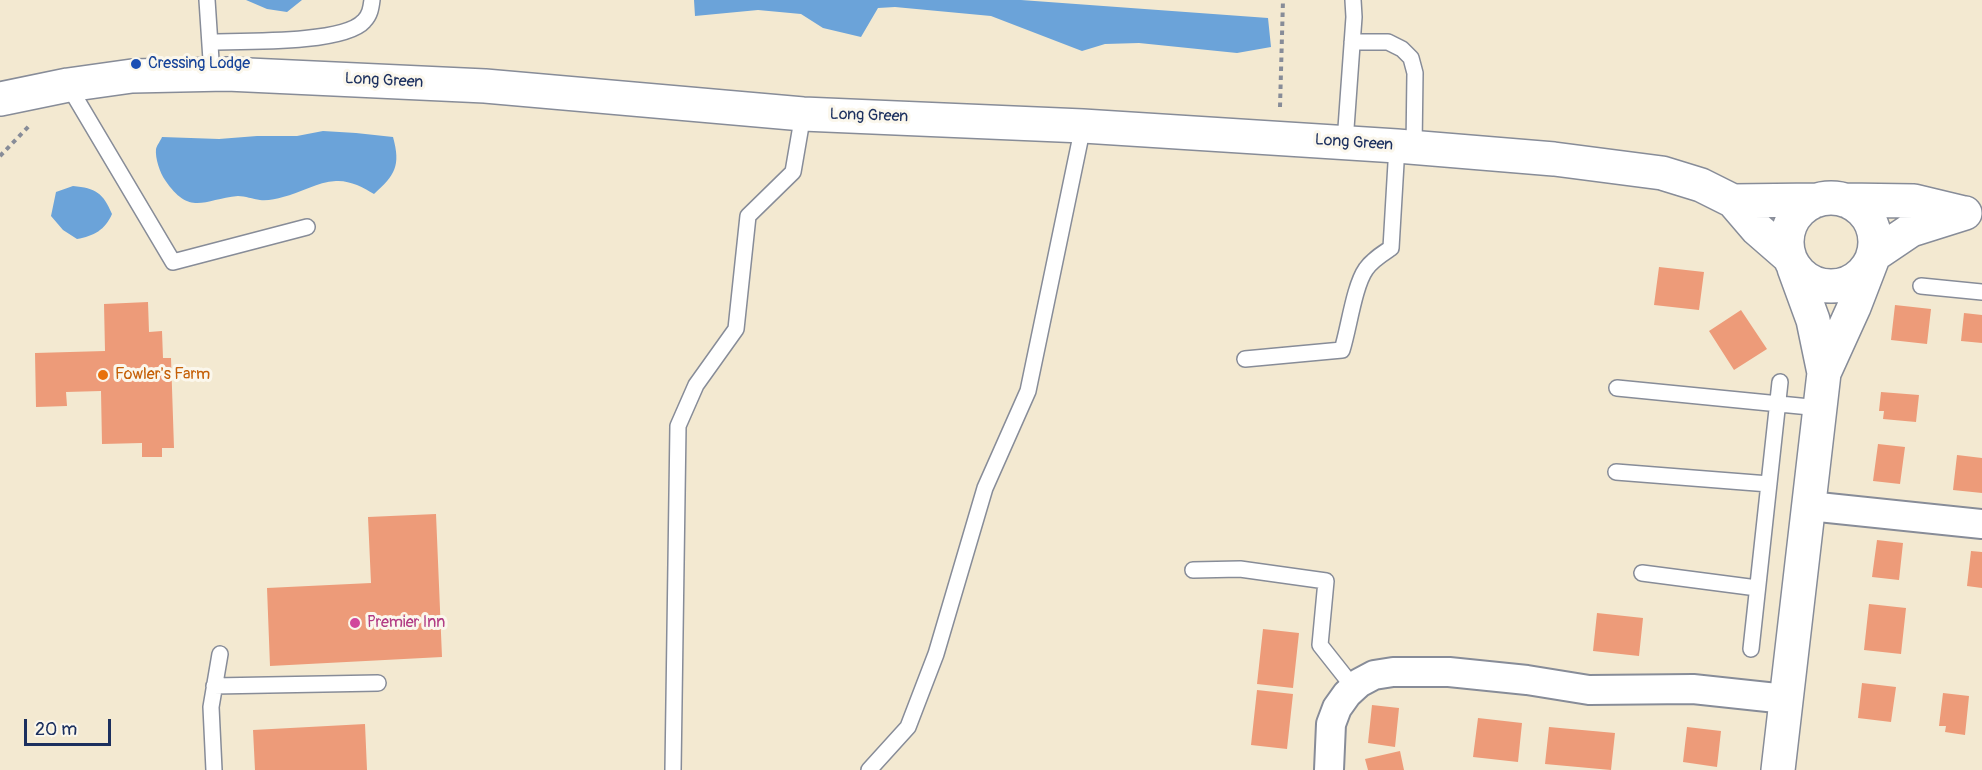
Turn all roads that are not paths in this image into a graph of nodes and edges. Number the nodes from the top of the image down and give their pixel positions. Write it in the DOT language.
graph roads {
  1 [pos="207,0"];
  2 [pos="372,0"];
  3 [pos="1353,0"];
  4 [pos="210,42"];
  5 [pos="1352,42"];
  6 [pos="212,75"];
  7 [pos="68,85"];
  8 [pos="0,99"];
  9 [pos="803,114"];
  10 [pos="1083,126"];
  11 [pos="1346,142"];
  12 [pos="1406,147"];
  13 [pos="1831,200"];
  14 [pos="1733,201"];
  15 [pos="1974,214"];
  16 [pos="307,227"];
  17 [pos="1874,255"];
  18 [pos="1791,262"];
  19 [pos="1922,286"];
  20 [pos="1982,292"];
  21 [pos="1245,359"];
  22 [pos="1824,373"];
  23 [pos="1780,382"];
  24 [pos="1617,388"];
  25 [pos="1778,404"];
  26 [pos="1820,408"];
  27 [pos="1616,472"];
  28 [pos="1769,484"];
  29 [pos="1809,506"];
  30 [pos="1982,524"];
  31 [pos="1193,570"];
  32 [pos="1642,573"];
  33 [pos="1757,588"];
  34 [pos="1750,649"];
  35 [pos="220,654"];
  36 [pos="378,683"];
  37 [pos="214,686"];
  38 [pos="1354,688"];
  39 [pos="1786,699"];
  40 [pos="214,770"];
  41 [pos="673,770"];
  42 [pos="869,770"];
  43 [pos="1329,770"];
  44 [pos="1778,770"];
  1 -- 4 [label="lane"];
  2 -- 4 [label="lane"];
  3 -- 5 [label="lane"];
  4 -- 6 [label="lane"];
  5 -- 11 [label="lane"];
  5 -- 12 [label="lane"];
  6 -- 7 [label="street, Long Green"];
  6 -- 9 [label="street, Long Green"];
  7 -- 8 [label="street, Long Green"];
  7 -- 16 [label="lane"];
  9 -- 10 [label="street, Long Green"];
  9 -- 41 [label="lane"];
  10 -- 11 [label="street, Long Green"];
  10 -- 42 [label="lane"];
  11 -- 12 [label="street, Long Green"];
  12 -- 14 [label="street, Long Green"];
  12 -- 21 [label="lane"];
  13 -- 14 [label="street, Long Green"];
  13 -- 15 [label="street, Long Green"];
  13 -- 17 [label="street"];
  13 -- 18 [label="street"];
  14 -- 18 [label="street, Long Green"];
  15 -- 17 [label="street, Long Green"];
  17 -- 18 [label="street"];
  17 -- 22 [label="street"];
  18 -- 22 [label="street"];
  19 -- 20 [label="lane"];
  22 -- 26 [label="street"];
  23 -- 25 [label="lane"];
  24 -- 25 [label="lane"];
  25 -- 26 [label="lane"];
  25 -- 28 [label="lane"];
  26 -- 29 [label="street"];
  27 -- 28 [label="lane"];
  28 -- 33 [label="lane"];
  29 -- 30 [label="street"];
  29 -- 39 [label="street"];
  31 -- 38 [label="lane"];
  32 -- 33 [label="lane"];
  33 -- 34 [label="lane"];
  35 -- 37 [label="lane"];
  36 -- 37 [label="lane"];
  37 -- 40 [label="lane"];
  38 -- 39 [label="street"];
  38 -- 43 [label="street"];
  39 -- 44 [label="street"];
}
